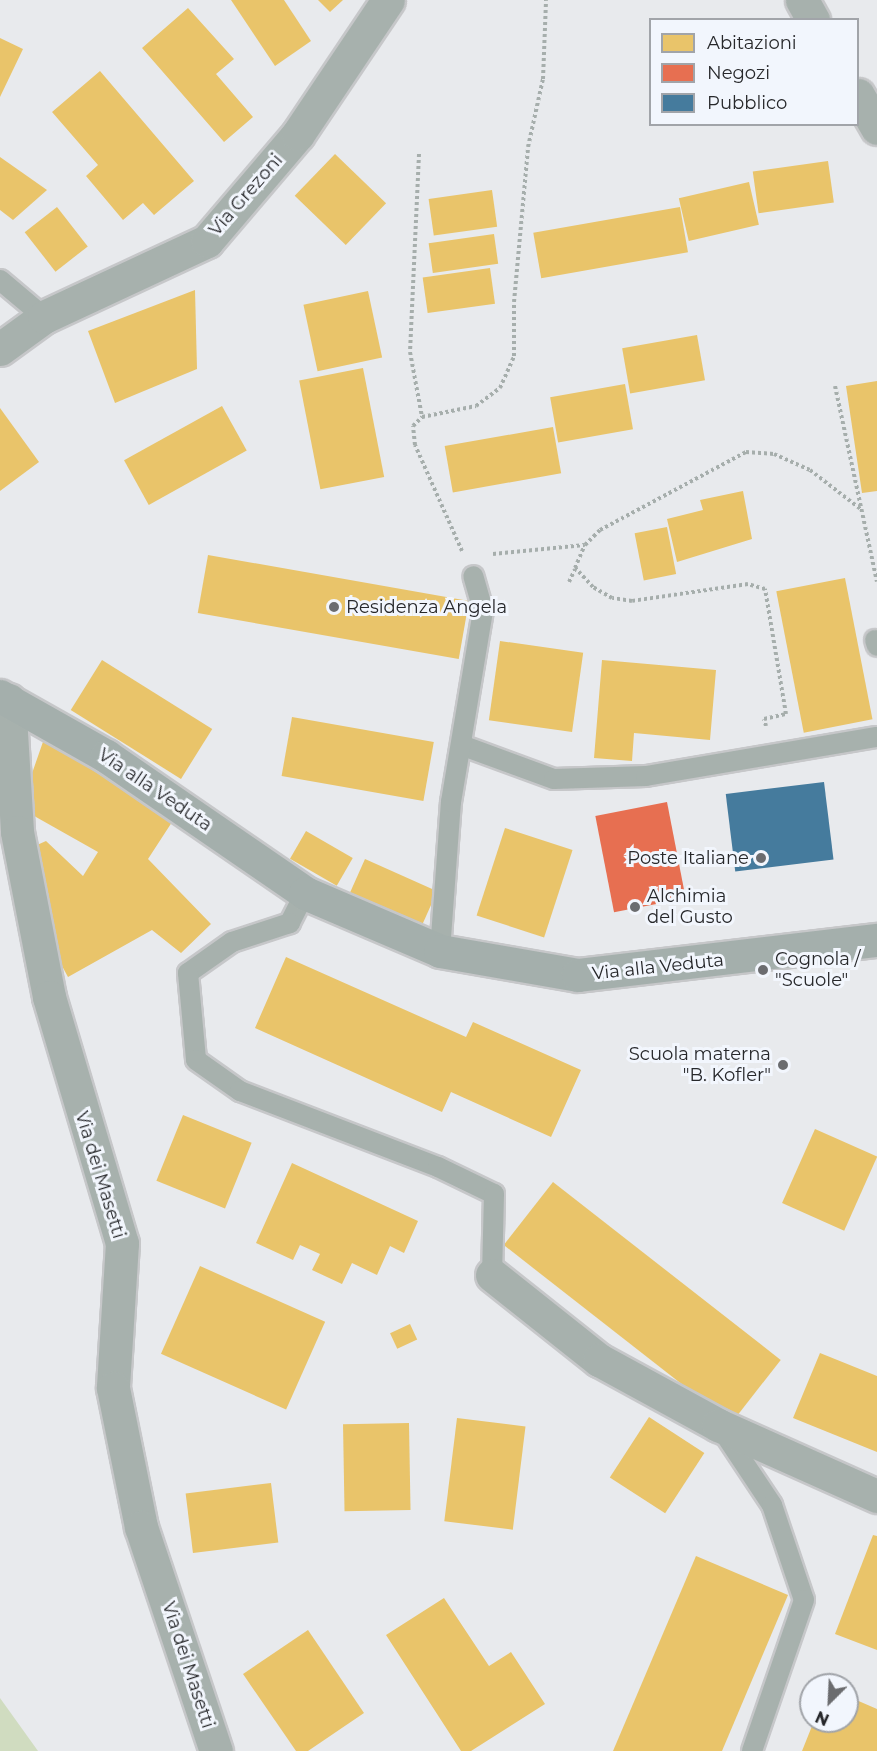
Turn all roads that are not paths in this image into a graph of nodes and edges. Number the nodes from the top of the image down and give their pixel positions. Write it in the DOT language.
graph roads {
  1 [pos="388,0"];
  2 [pos="802,0"];
  3 [pos="812,18"];
  4 [pos="859,97"];
  5 [pos="877,128"];
  6 [pos="0,280"];
  7 [pos="44,317"];
  8 [pos="0,349"];
  9 [pos="473,576"];
  10 [pos="5,698"];
  11 [pos="877,737"];
  12 [pos="461,746"];
  13 [pos="305,893"];
  14 [pos="877,940"];
  15 [pos="440,951"];
  16 [pos="492,1275"];
  17 [pos="718,1425"];
  18 [pos="877,1496"];
  19 [pos="216,1751"];
  20 [pos="752,1751"];
  1 -- 7 [label="street, Via Grezoni"];
  2 -- 3 [label="street"];
  4 -- 5 [label="street"];
  6 -- 7 [label="lane"];
  7 -- 8 [label="street, Via Grezoni"];
  9 -- 12 [label="lane"];
  10 -- 13 [label="street, Via alla Veduta"];
  10 -- 19 [label="street, Via dei Masetti"];
  11 -- 12 [label="lane"];
  12 -- 15 [label="lane"];
  13 -- 15 [label="street, Via alla Veduta"];
  13 -- 16 [label="lane"];
  14 -- 15 [label="street, Via alla Veduta"];
  16 -- 17 [label="street"];
  17 -- 18 [label="street"];
  17 -- 20 [label="lane"];
}
